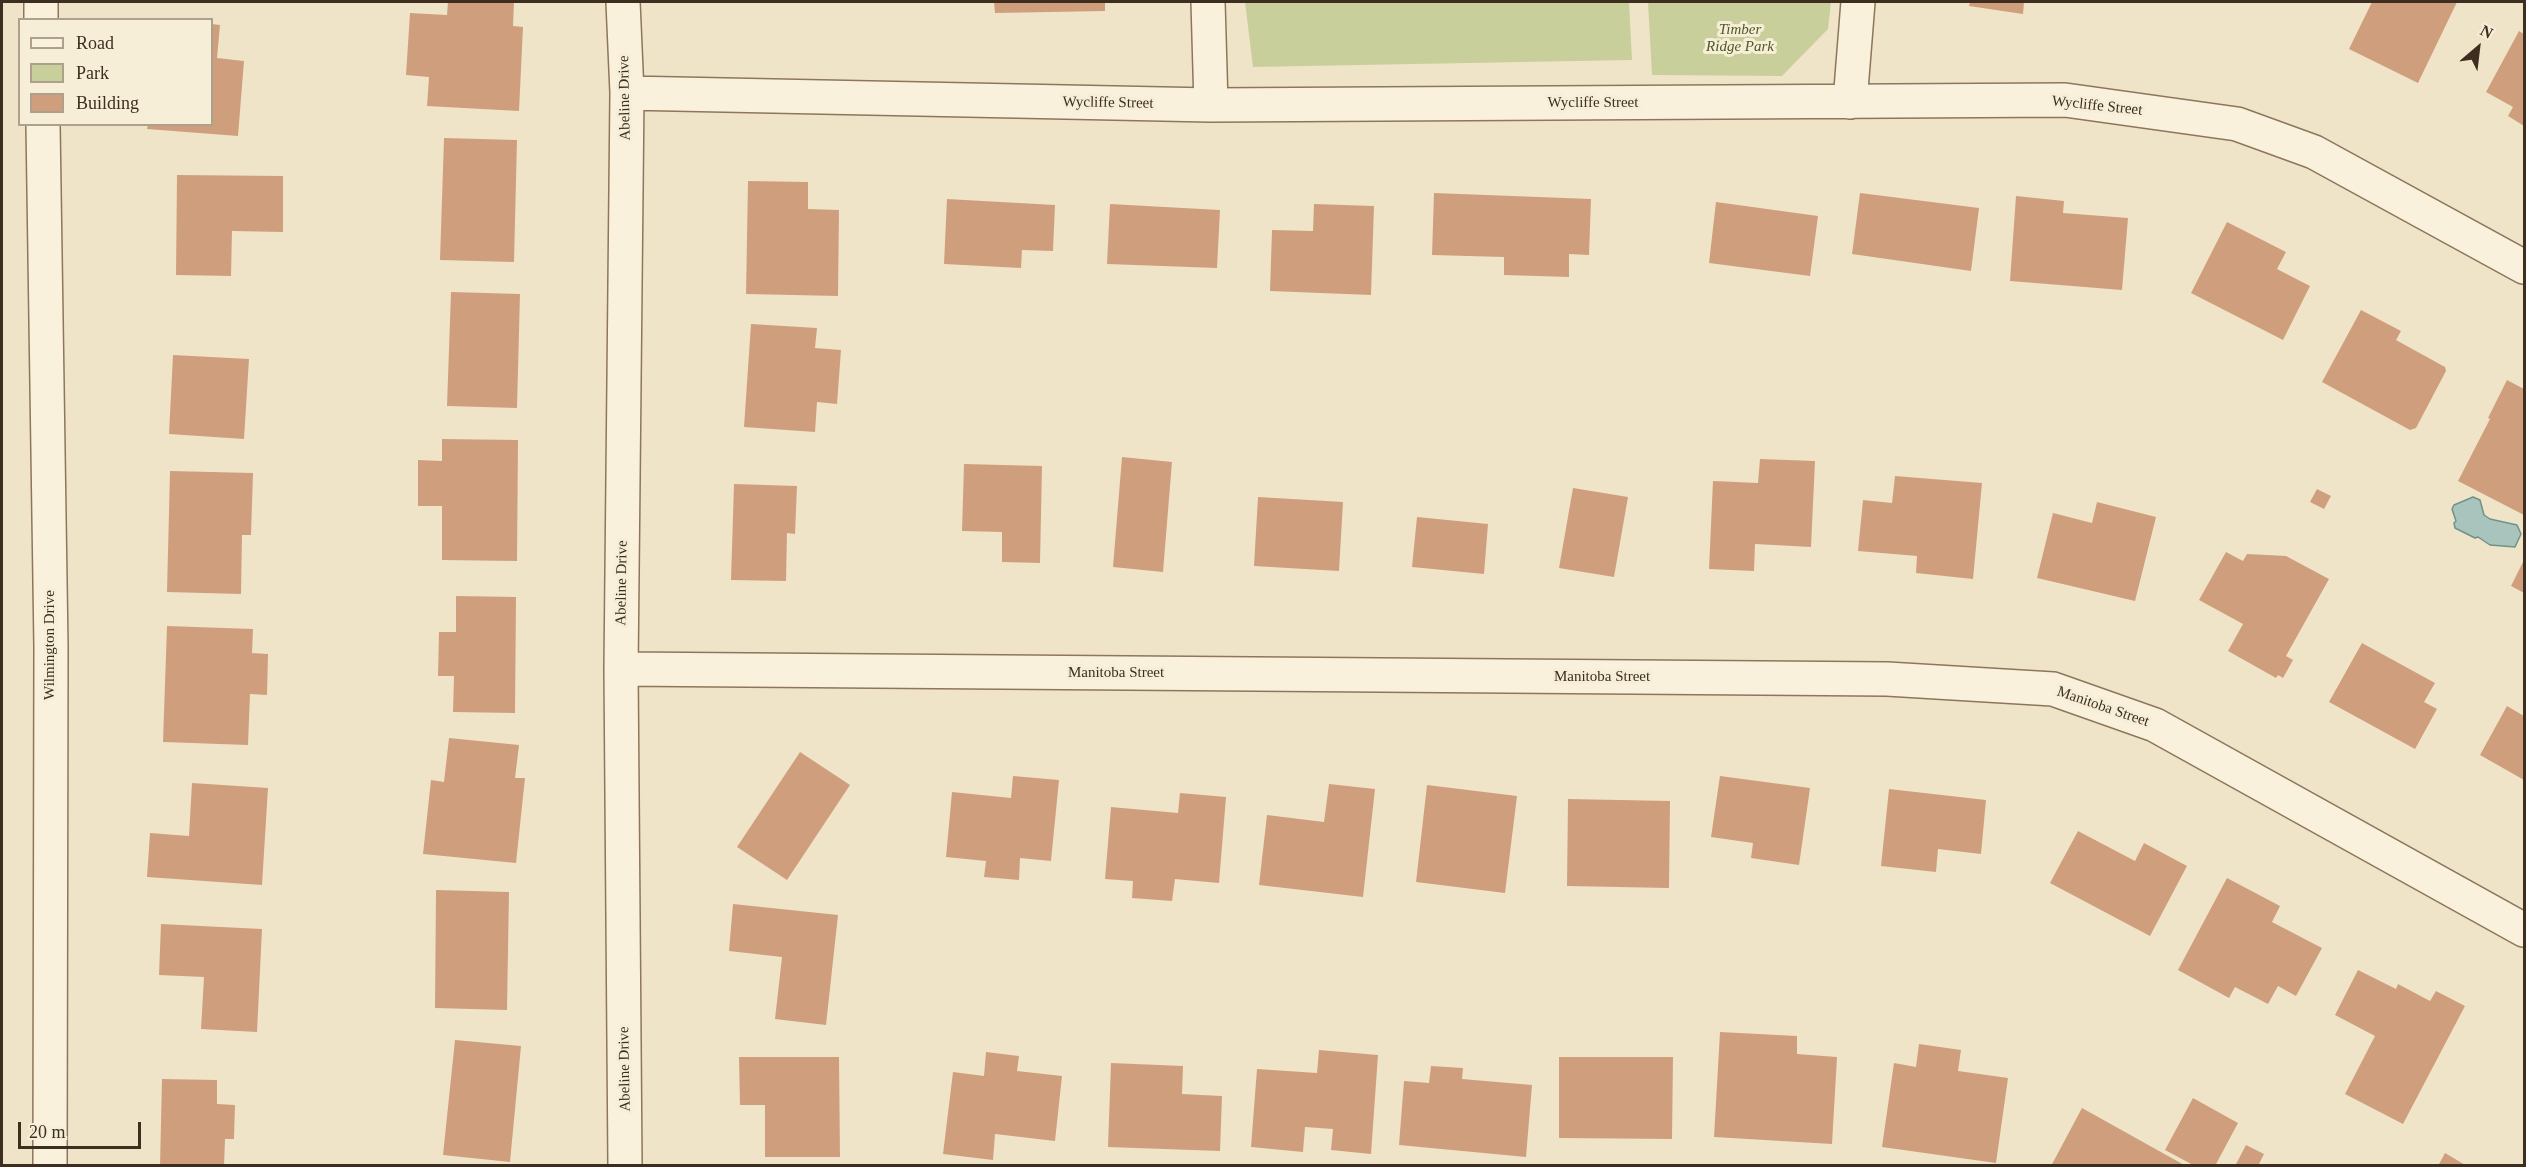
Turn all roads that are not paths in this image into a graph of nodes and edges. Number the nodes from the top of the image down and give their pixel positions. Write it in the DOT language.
graph roads {
  1 [pos="41,2"];
  2 [pos="623,2"];
  3 [pos="1209,2"];
  4 [pos="1858,2"];
  5 [pos="41,18"];
  6 [pos="627,93"];
  7 [pos="1850,102"];
  8 [pos="1211,105"];
  9 [pos="43,126"];
  10 [pos="2524,267"];
  11 [pos="621,669"];
  12 [pos="2524,930"];
  13 [pos="50,1166"];
  14 [pos="626,1166"];
  1 -- 5 [label="street"];
  2 -- 6 [label="street, Abeline Drive"];
  3 -- 8 [label="street"];
  4 -- 7 [label="street"];
  6 -- 8 [label="street, Wycliffe Street"];
  6 -- 11 [label="street, Abeline Drive"];
  7 -- 8 [label="street, Wycliffe Street"];
  7 -- 10 [label="street, Wycliffe Street"];
  9 -- 13 [label="street, Wilmington Drive"];
  11 -- 12 [label="street, Manitoba Street"];
  11 -- 14 [label="street, Abeline Drive"];
}
